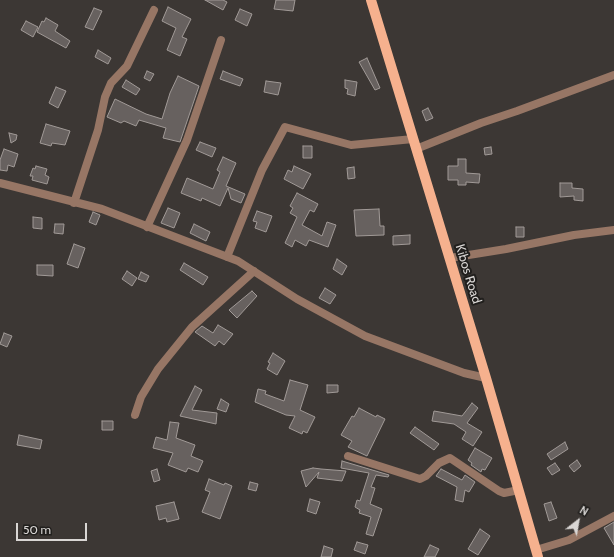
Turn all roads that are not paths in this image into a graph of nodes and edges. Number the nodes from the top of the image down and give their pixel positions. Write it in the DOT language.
graph roads {
  1 [pos="371,0"];
  2 [pos="154,10"];
  3 [pos="221,40"];
  4 [pos="614,75"];
  5 [pos="415,144"];
  6 [pos="0,183"];
  7 [pos="74,203"];
  8 [pos="147,227"];
  9 [pos="614,230"];
  10 [pos="226,257"];
  11 [pos="450,258"];
  12 [pos="254,271"];
  13 [pos="486,378"];
  14 [pos="135,416"];
  15 [pos="348,456"];
  16 [pos="519,490"];
  17 [pos="614,516"];
  18 [pos="537,554"];
  1 -- 5 [label="main road, Kibos Road"];
  2 -- 7 [label="street"];
  3 -- 8 [label="street"];
  4 -- 5 [label="street"];
  5 -- 10 [label="street"];
  5 -- 11 [label="main road, Kibos Road"];
  6 -- 7 [label="street"];
  7 -- 8 [label="street"];
  8 -- 10 [label="street"];
  9 -- 11 [label="street"];
  10 -- 12 [label="street"];
  11 -- 13 [label="main road, Kibos Road"];
  12 -- 13 [label="street"];
  12 -- 14 [label="street"];
  13 -- 16 [label="main road, Kibos Road"];
  15 -- 16 [label="street"];
  16 -- 18 [label="main road, Kibos Road"];
  17 -- 18 [label="street"];
}
